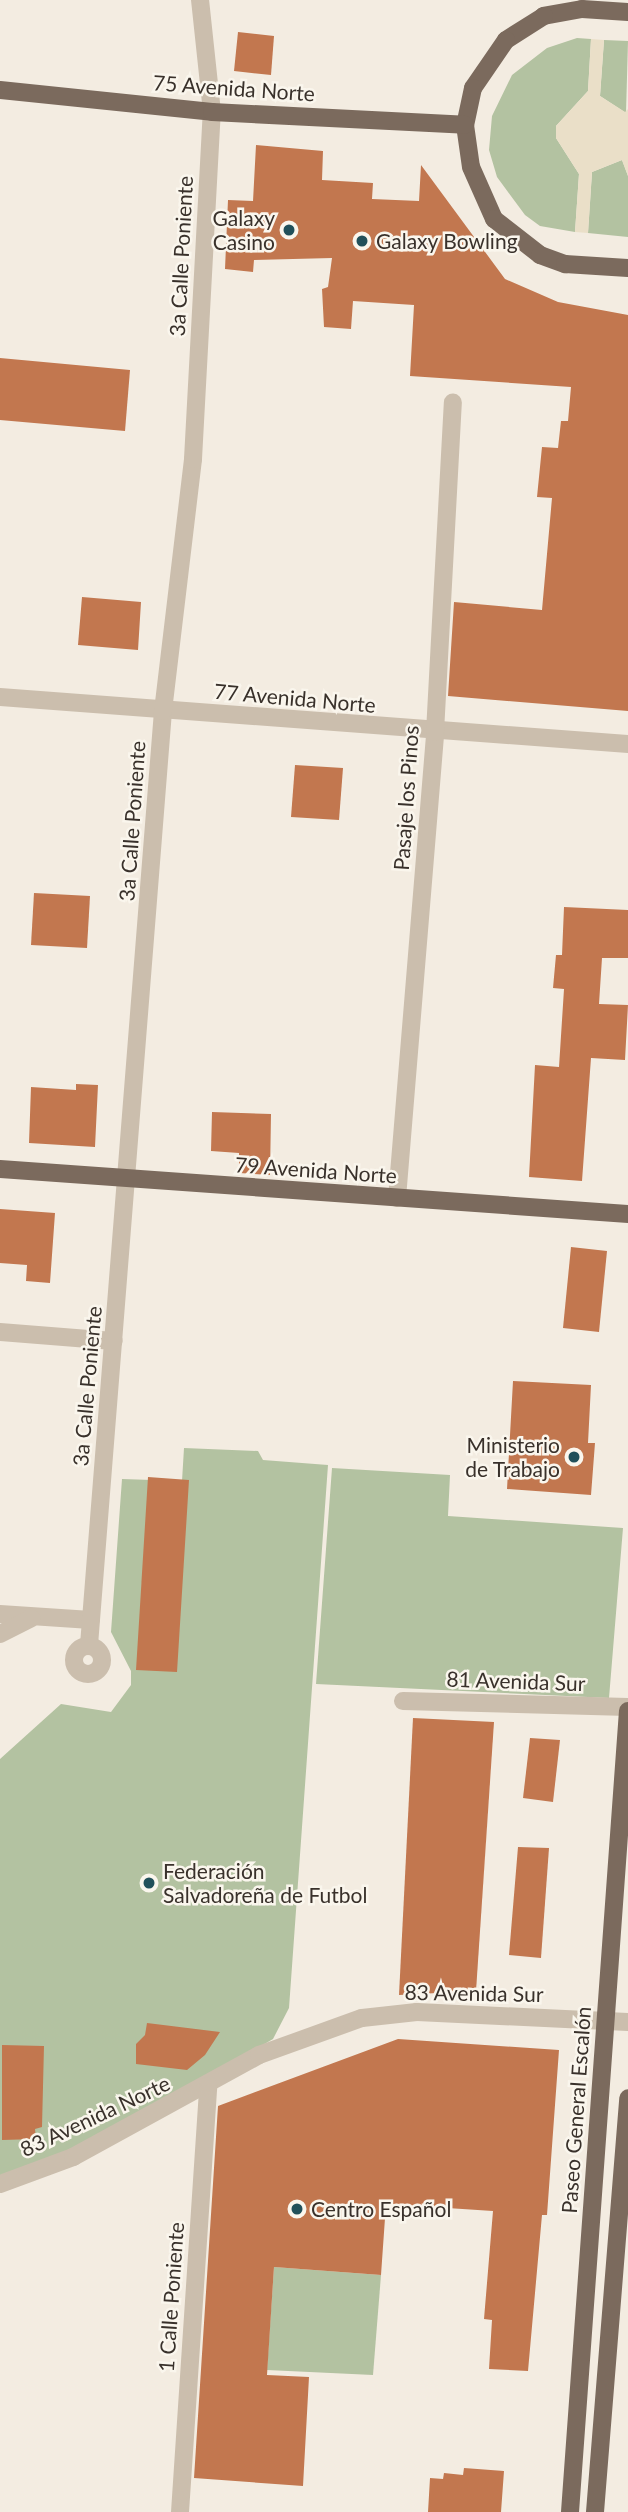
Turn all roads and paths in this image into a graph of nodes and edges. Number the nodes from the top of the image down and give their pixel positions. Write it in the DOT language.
graph roads {
  1 [pos="200,0"];
  2 [pos="582,4"];
  3 [pos="628,12"];
  4 [pos="0,90"];
  5 [pos="212,112"];
  6 [pos="465,125"];
  7 [pos="628,268"];
  8 [pos="453,402"];
  9 [pos="0,697"];
  10 [pos="163,711"];
  11 [pos="435,732"];
  12 [pos="628,744"];
  13 [pos="0,1170"];
  14 [pos="128,1180"];
  15 [pos="397,1198"];
  16 [pos="628,1214"];
  17 [pos="0,1332"];
  18 [pos="114,1340"];
  19 [pos="0,1614"];
  20 [pos="35,1616"];
  21 [pos="91,1620"];
  22 [pos="0,1633"];
  23 [pos="89,1645"];
  24 [pos="403,1701"];
  25 [pos="628,1709"];
  26 [pos="606,2020"];
  27 [pos="628,2022"];
  28 [pos="208,2086"];
  29 [pos="628,2098"];
  30 [pos="0,2184"];
  31 [pos="180,2512"];
  32 [pos="570,2512"];
  33 [pos="595,2512"];
  1 -- 5 [label="street, 3a Calle Poniente"];
  2 -- 3 [label="main road"];
  2 -- 6 [label="main road"];
  4 -- 5 [label="main road, 75 Avenida Norte"];
  5 -- 6 [label="main road, 75 Avenida Norte"];
  5 -- 10 [label="street, 3a Calle Poniente"];
  6 -- 7 [label="main road"];
  8 -- 11 [label="street, Pasaje los Pinos"];
  9 -- 10 [label="street, 77 Avenida Norte"];
  10 -- 11 [label="street, 77 Avenida Norte"];
  10 -- 14 [label="street, 3a Calle Poniente"];
  11 -- 12 [label="street, 77 Avenida Norte"];
  11 -- 15 [label="street, Pasaje los Pinos"];
  13 -- 14 [label="main road, 79 Avenida Norte"];
  14 -- 15 [label="main road, 79 Avenida Norte"];
  14 -- 18 [label="street, 3a Calle Poniente"];
  15 -- 16 [label="main road, 79 Avenida Norte"];
  17 -- 18 [label="street"];
  18 -- 21 [label="street, 3a Calle Poniente"];
  19 -- 20 [label="street"];
  20 -- 21 [label="street"];
  20 -- 22 [label="street"];
  21 -- 23 [label="street, 3a Calle Poniente"];
  24 -- 25 [label="street, 81 Avenida Sur"];
  25 -- 26 [label="main road, Paseo General Escalón"];
  26 -- 27 [label="street, 83 Avenida Sur"];
  26 -- 28 [label="street, 83 Avenida Sur"];
  26 -- 32 [label="main road, Paseo General Escalón"];
  28 -- 30 [label="street, 83 Avenida Norte"];
  28 -- 31 [label="street, 1 Calle Poniente"];
  29 -- 33 [label="main road"];
}
